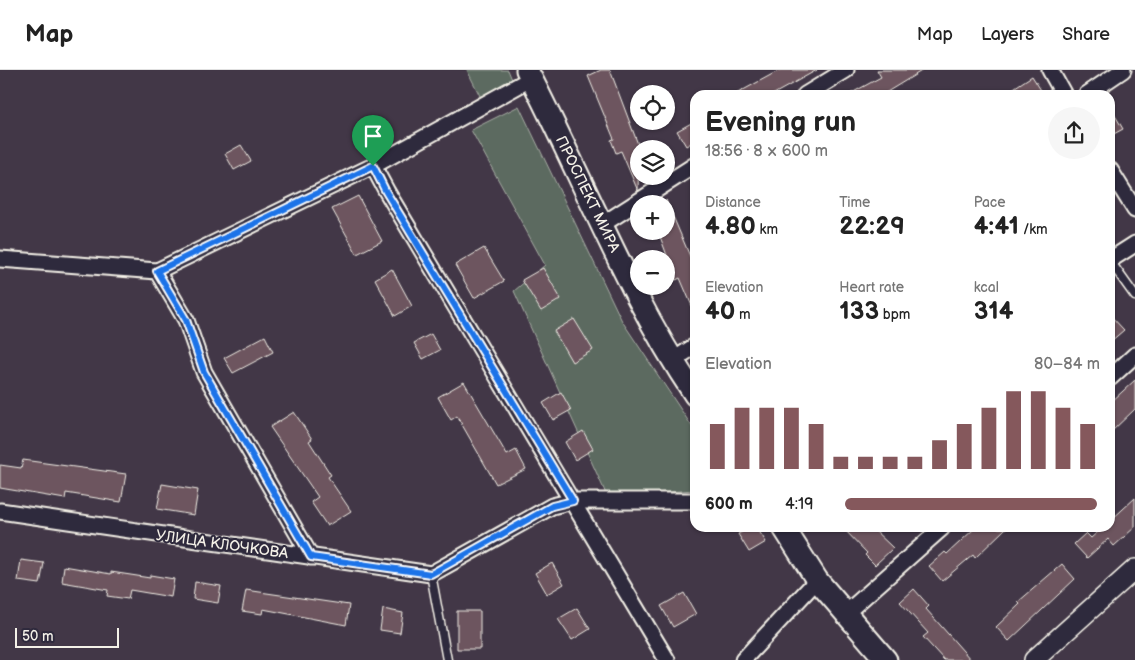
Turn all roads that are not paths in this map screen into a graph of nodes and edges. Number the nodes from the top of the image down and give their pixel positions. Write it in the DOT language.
graph roads {
  1 [pos="846,70"];
  2 [pos="1050,70"];
  3 [pos="1123,70"];
  4 [pos="529,74"];
  5 [pos="813,90"];
  6 [pos="1061,90"];
  7 [pos="1093,90"];
  8 [pos="373,166"];
  9 [pos="690,168"];
  10 [pos="1115,178"];
  11 [pos="1135,210"];
  12 [pos="603,224"];
  13 [pos="1135,244"];
  14 [pos="1115,258"];
  15 [pos="0,259"];
  16 [pos="1115,268"];
  17 [pos="157,271"];
  18 [pos="1135,296"];
  19 [pos="690,349"];
  20 [pos="1135,355"];
  21 [pos="672,361"];
  22 [pos="1115,373"];
  23 [pos="690,388"];
  24 [pos="573,501"];
  25 [pos="690,501"];
  26 [pos="0,511"];
  27 [pos="786,532"];
  28 [pos="937,532"];
  29 [pos="311,557"];
  30 [pos="1135,569"];
  31 [pos="431,574"];
  32 [pos="816,580"];
  33 [pos="846,613"];
  34 [pos="447,660"];
  35 [pos="666,660"];
  36 [pos="743,660"];
  37 [pos="886,660"];
  38 [pos="1034,660"];
  1 -- 5 [label="street"];
  2 -- 6 [label="street"];
  3 -- 7 [label="street"];
  4 -- 8 [label="street"];
  4 -- 12 [label="main road, ПРОСПЕКТ МИРА"];
  8 -- 17 [label="street"];
  8 -- 24 [label="street"];
  9 -- 12 [label="street"];
  10 -- 11 [label="street"];
  12 -- 21 [label="main road, ПРОСПЕКТ МИРА"];
  13 -- 14 [label="street"];
  15 -- 17 [label="street"];
  16 -- 18 [label="lane"];
  17 -- 29 [label="street"];
  19 -- 21 [label="street"];
  20 -- 22 [label="street"];
  21 -- 23 [label="main road, ПРОСПЕКТ МИРА"];
  24 -- 25 [label="street"];
  24 -- 31 [label="street"];
  24 -- 35 [label="street"];
  26 -- 29 [label="street, УЛИЦА КЛОЧКОВА"];
  27 -- 32 [label="main road"];
  28 -- 33 [label="street"];
  29 -- 31 [label="street, УЛИЦА КЛОЧКОВА"];
  30 -- 38 [label="street"];
  31 -- 34 [label="lane"];
  32 -- 33 [label="main road"];
  32 -- 36 [label="street"];
  33 -- 37 [label="main road"];
}
